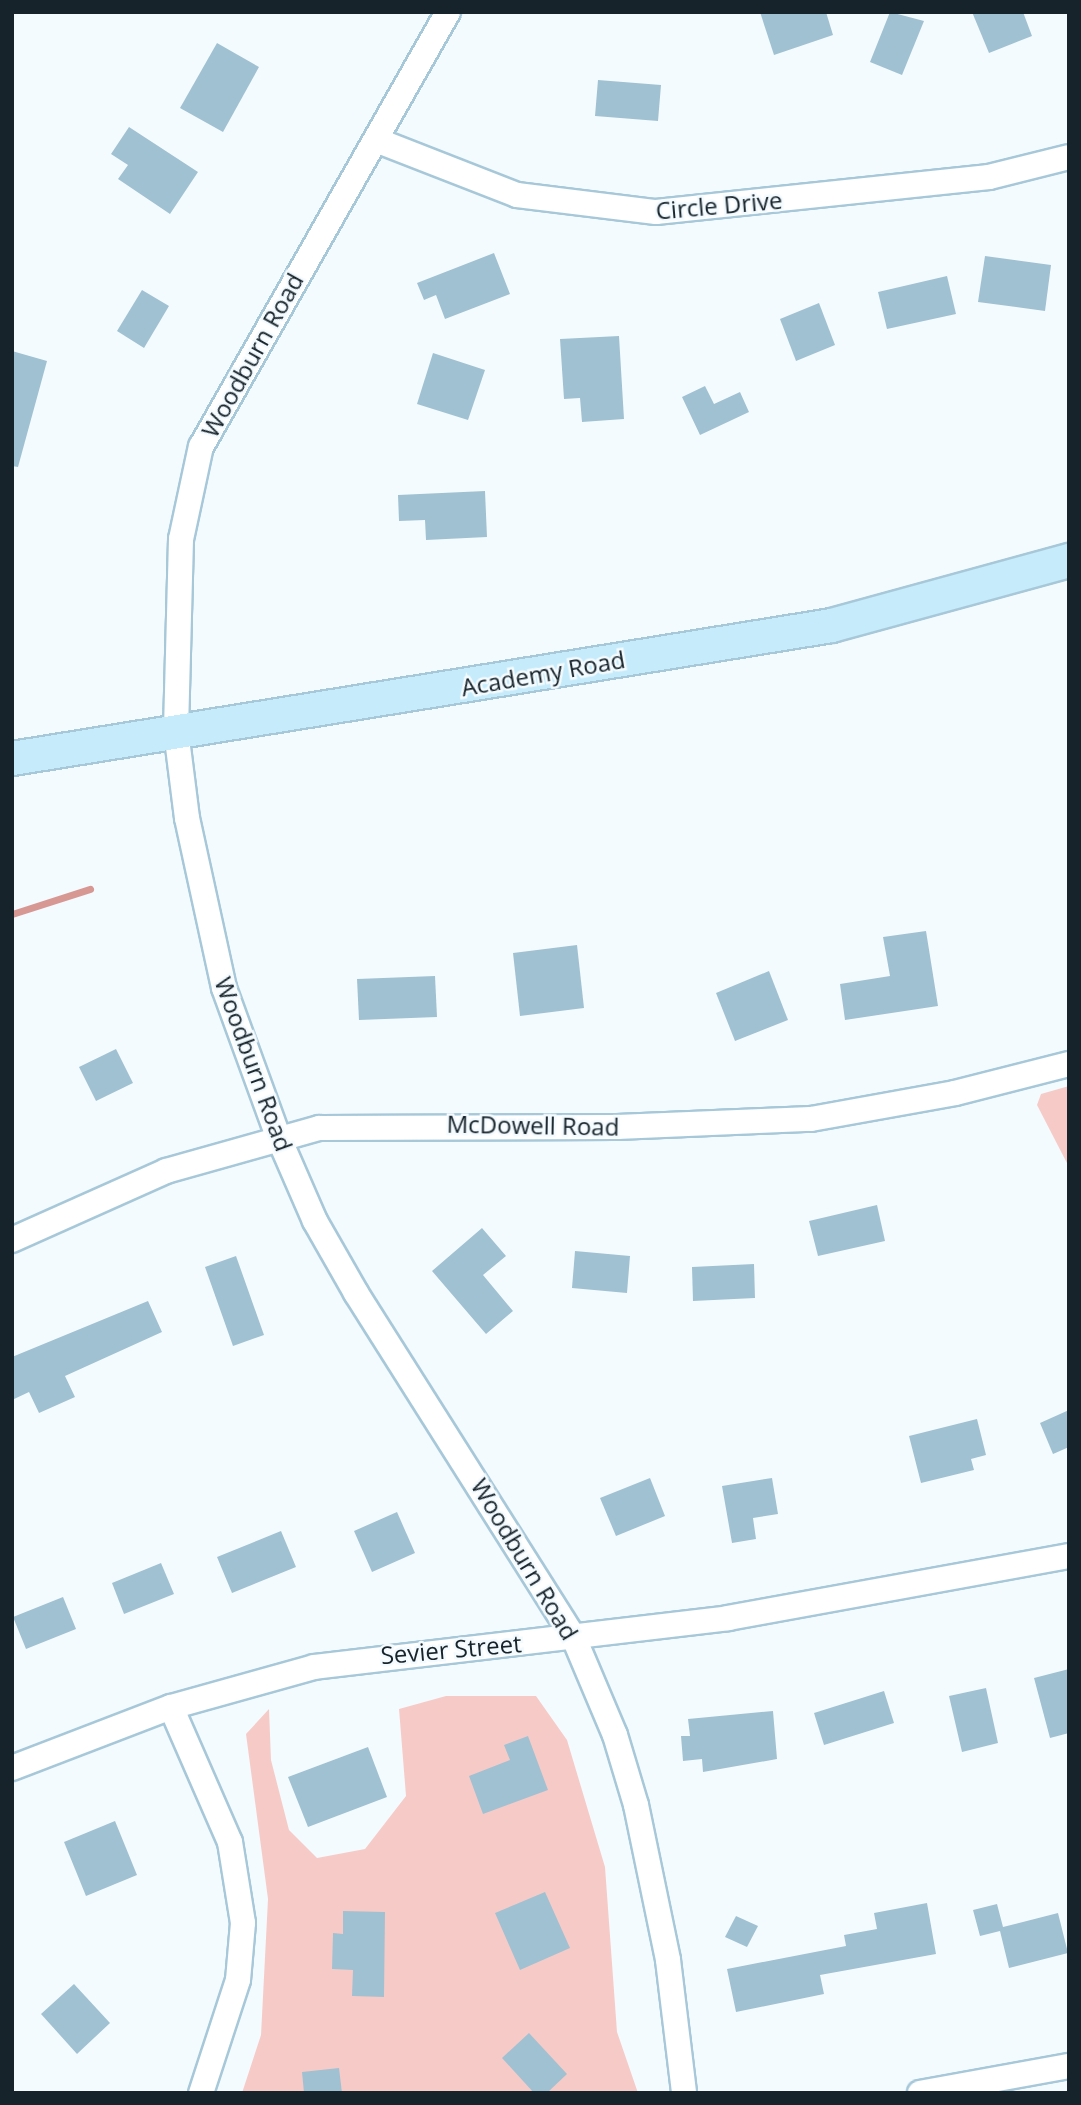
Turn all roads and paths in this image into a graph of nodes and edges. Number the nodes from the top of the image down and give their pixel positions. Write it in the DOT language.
graph roads {
  1 [pos="448,12"];
  2 [pos="376,140"];
  3 [pos="1069,158"];
  4 [pos="1069,560"];
  5 [pos="176,731"];
  6 [pos="12,758"];
  7 [pos="1069,1064"];
  8 [pos="278,1136"];
  9 [pos="12,1240"];
  10 [pos="1069,1556"];
  11 [pos="574,1638"];
  12 [pos="171,1707"];
  13 [pos="12,1768"];
  14 [pos="1069,2066"];
  15 [pos="201,2093"];
  16 [pos="684,2093"];
  17 [pos="920,2093"];
  1 -- 2 [label="street, Woodburn Road"];
  2 -- 3 [label="street, Circle Drive"];
  2 -- 5 [label="street, Woodburn Road"];
  4 -- 5 [label="main road, Academy Road"];
  5 -- 6 [label="main road, Academy Road"];
  5 -- 8 [label="street, Woodburn Road"];
  7 -- 8 [label="street, McDowell Road"];
  8 -- 9 [label="street, McDowell Road"];
  8 -- 11 [label="street, Woodburn Road"];
  10 -- 11 [label="street, Sevier Street"];
  11 -- 12 [label="street, Sevier Street"];
  11 -- 16 [label="street, Woodburn Road"];
  12 -- 13 [label="street, Sevier Street"];
  12 -- 15 [label="street"];
  14 -- 17 [label="street"];
}
